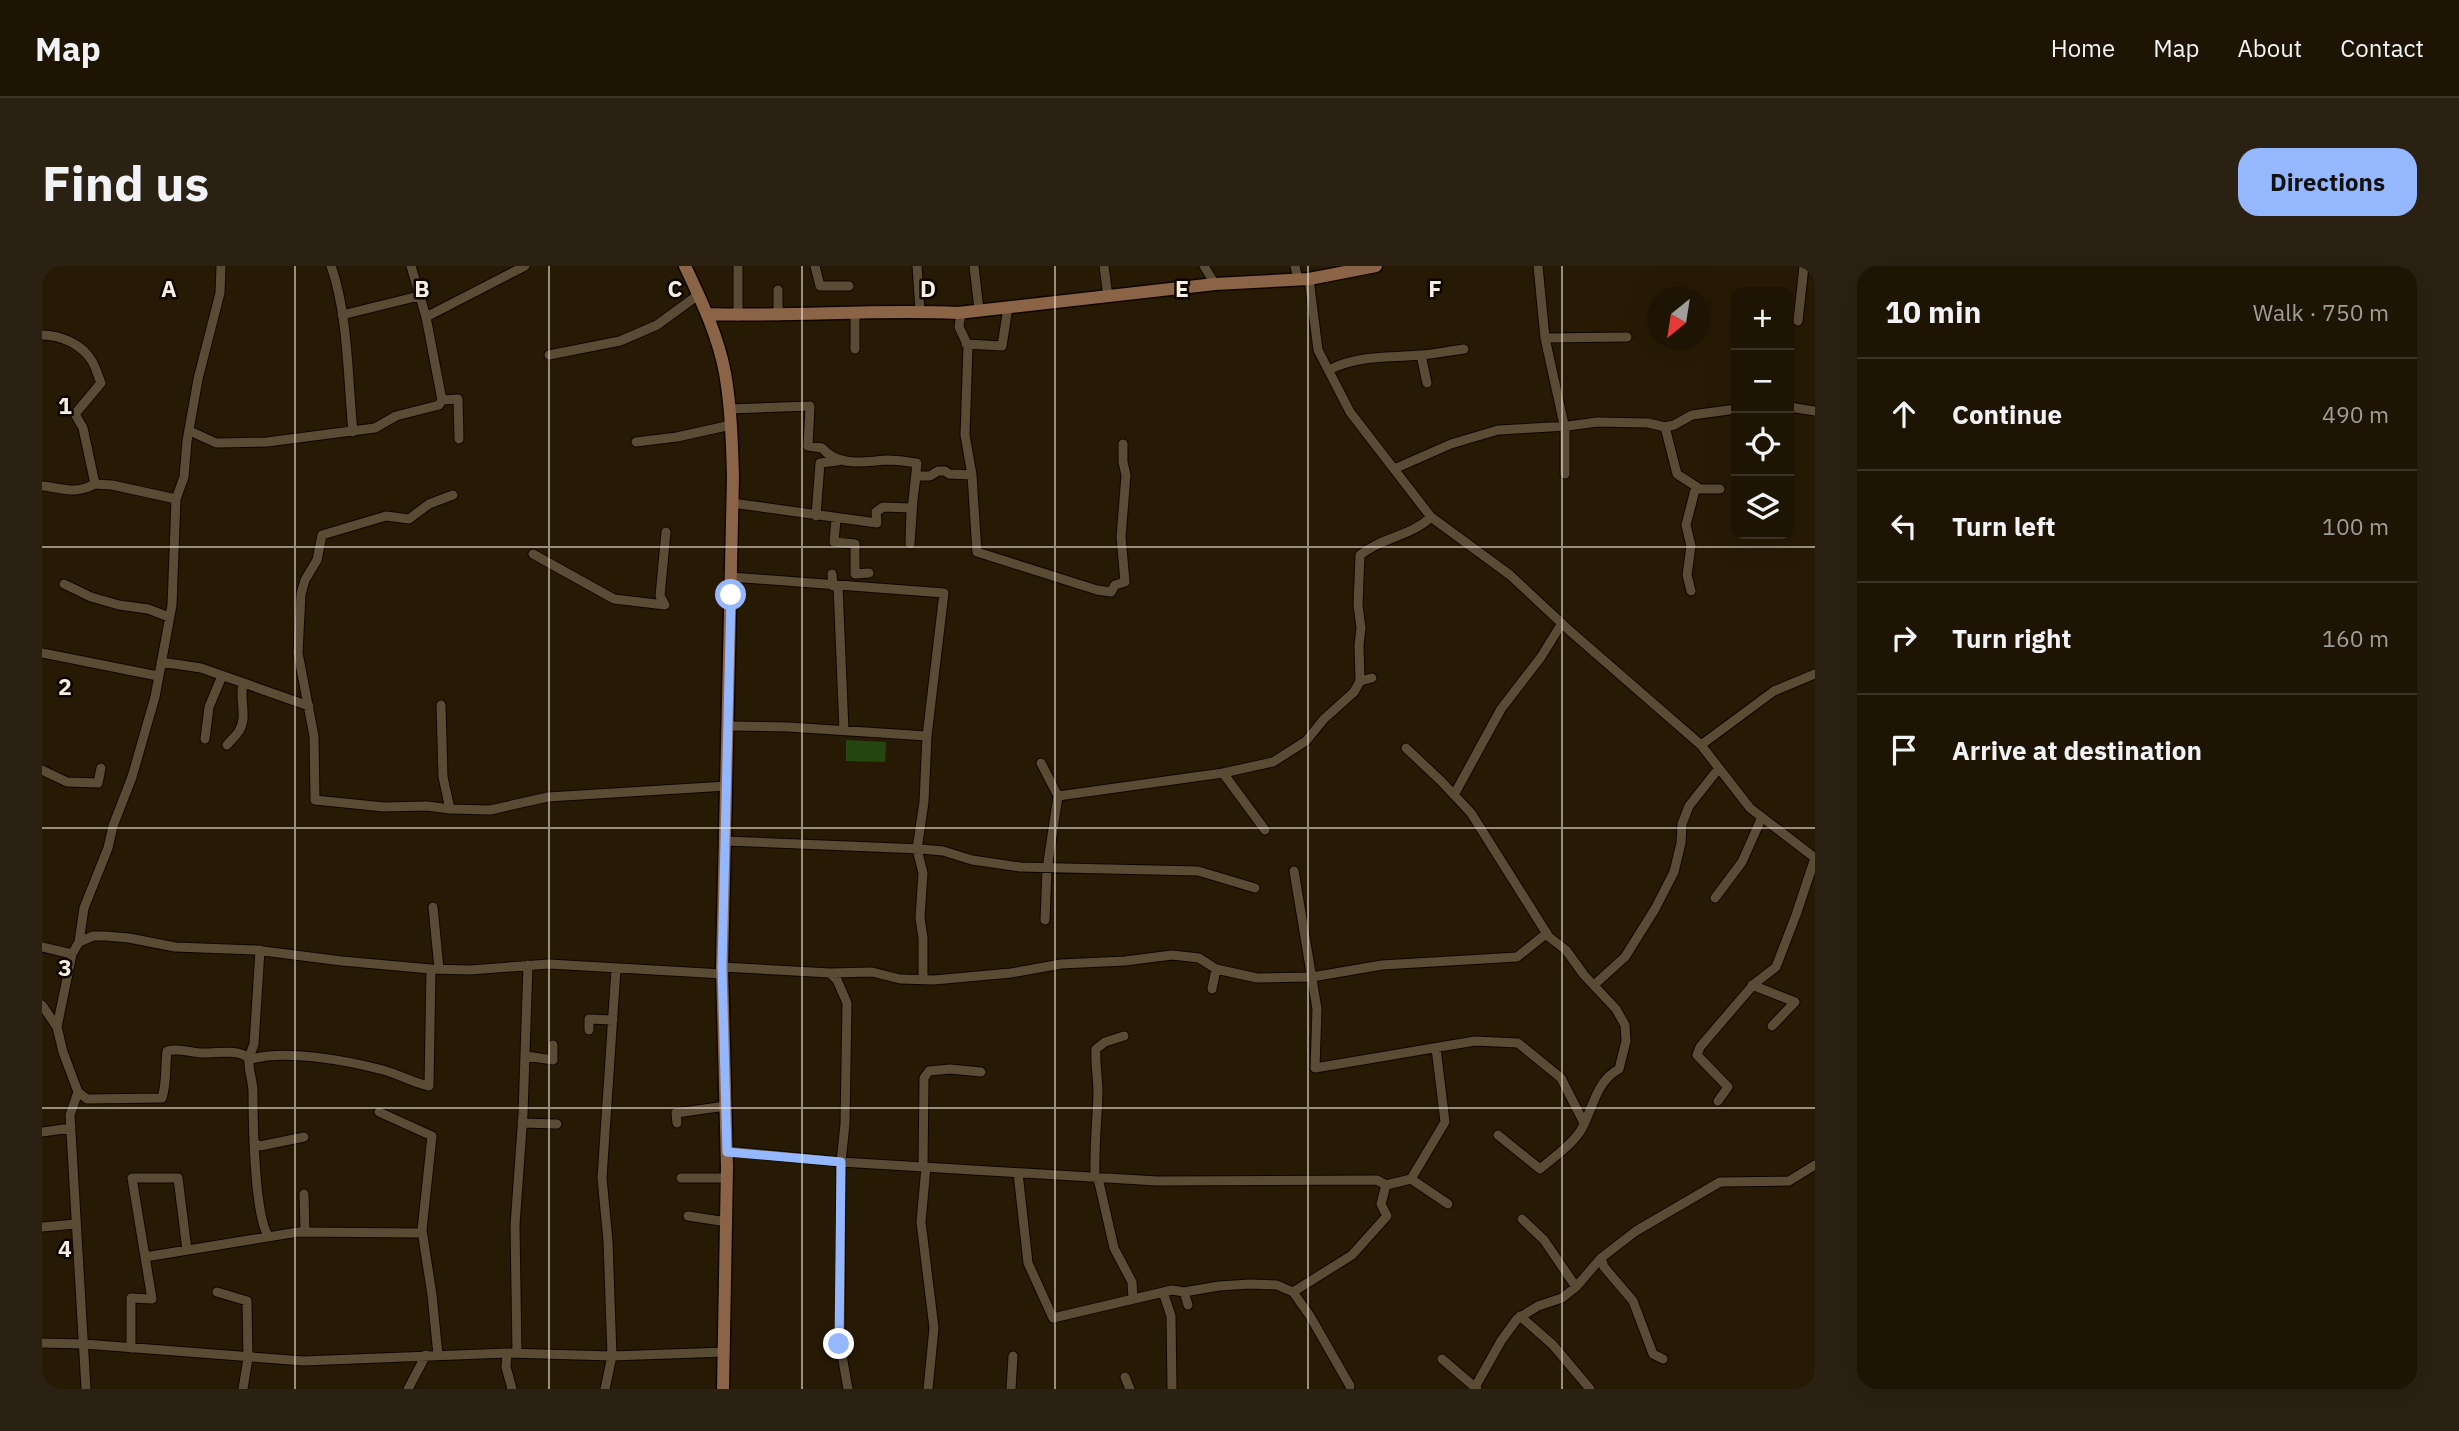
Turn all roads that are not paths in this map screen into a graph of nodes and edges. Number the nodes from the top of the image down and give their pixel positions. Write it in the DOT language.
graph roads {
  1 [pos="221,266"];
  2 [pos="331,266"];
  3 [pos="411,266"];
  4 [pos="525,266"];
  5 [pos="685,266"];
  6 [pos="738,266"];
  7 [pos="815,266"];
  8 [pos="917,266"];
  9 [pos="975,266"];
  10 [pos="1104,266"];
  11 [pos="1204,266"];
  12 [pos="1296,266"];
  13 [pos="1376,266"];
  14 [pos="1538,266"];
  15 [pos="1804,266"];
  16 [pos="1303,280"];
  17 [pos="1215,284"];
  18 [pos="849,286"];
  19 [pos="778,290"];
  20 [pos="698,295"];
  21 [pos="419,296"];
  22 [pos="1108,297"];
  23 [pos="1008,307"];
  24 [pos="979,310"];
  25 [pos="920,311"];
  26 [pos="961,312"];
  27 [pos="855,313"];
  28 [pos="342,314"];
  29 [pos="708,314"];
  30 [pos="738,316"];
  31 [pos="778,316"];
  32 [pos="426,317"];
  33 [pos="1798,321"];
  34 [pos="42,335"];
  35 [pos="1627,337"];
  36 [pos="1545,338"];
  37 [pos="967,344"];
  38 [pos="855,349"];
  39 [pos="1464,349"];
  40 [pos="549,355"];
  41 [pos="1421,355"];
  42 [pos="1329,370"];
  43 [pos="1427,383"];
  44 [pos="442,400"];
  45 [pos="1794,408"];
  46 [pos="729,410"];
  47 [pos="1731,410"];
  48 [pos="1815,411"];
  49 [pos="731,425"];
  50 [pos="1563,426"];
  51 [pos="1665,427"];
  52 [pos="190,431"];
  53 [pos="353,432"];
  54 [pos="459,439"];
  55 [pos="636,442"];
  56 [pos="1124,444"];
  57 [pos="842,461"];
  58 [pos="1394,469"];
  59 [pos="1564,474"];
  60 [pos="972,475"];
  61 [pos="95,484"];
  62 [pos="42,486"];
  63 [pos="1696,486"];
  64 [pos="914,488"];
  65 [pos="1720,489"];
  66 [pos="453,495"];
  67 [pos="176,499"];
  68 [pos="732,503"];
  69 [pos="816,516"];
  70 [pos="1431,517"];
  71 [pos="836,519"];
  72 [pos="666,532"];
  73 [pos="533,554"];
  74 [pos="869,573"];
  75 [pos="832,574"];
  76 [pos="731,577"];
  77 [pos="64,584"];
  78 [pos="836,586"];
  79 [pos="1691,591"];
  80 [pos="169,617"];
  81 [pos="1562,623"];
  82 [pos="42,653"];
  83 [pos="161,662"];
  84 [pos="1815,674"];
  85 [pos="158,676"];
  86 [pos="222,676"];
  87 [pos="1372,678"];
  88 [pos="1360,681"];
  89 [pos="243,684"];
  90 [pos="441,705"];
  91 [pos="309,706"];
  92 [pos="728,726"];
  93 [pos="844,731"];
  94 [pos="927,736"];
  95 [pos="205,739"];
  96 [pos="227,745"];
  97 [pos="1701,745"];
  98 [pos="1406,748"];
  99 [pos="1041,763"];
  100 [pos="101,768"];
  101 [pos="1720,768"];
  102 [pos="42,770"];
  103 [pos="1223,773"];
  104 [pos="727,786"];
  105 [pos="1454,795"];
  106 [pos="1058,796"];
  107 [pos="450,809"];
  108 [pos="1762,817"];
  109 [pos="1265,830"];
  110 [pos="725,841"];
  111 [pos="917,849"];
  112 [pos="1815,858"];
  113 [pos="1047,869"];
  114 [pos="1294,871"];
  115 [pos="1255,888"];
  116 [pos="1715,898"];
  117 [pos="433,907"];
  118 [pos="1045,920"];
  119 [pos="1547,933"];
  120 [pos="79,942"];
  121 [pos="42,947"];
  122 [pos="260,950"];
  123 [pos="72,954"];
  124 [pos="528,965"];
  125 [pos="435,969"];
  126 [pos="615,969"];
  127 [pos="1216,969"];
  128 [pos="723,970"];
  129 [pos="830,974"];
  130 [pos="1312,977"];
  131 [pos="923,979"];
  132 [pos="1594,985"];
  133 [pos="1752,985"];
  134 [pos="1212,989"];
  135 [pos="42,1005"];
  136 [pos="613,1020"];
  137 [pos="1772,1026"];
  138 [pos="57,1027"];
  139 [pos="589,1030"];
  140 [pos="1124,1037"];
  141 [pos="554,1045"];
  142 [pos="1436,1048"];
  143 [pos="526,1056"];
  144 [pos="249,1059"];
  145 [pos="981,1072"];
  146 [pos="78,1092"];
  147 [pos="1718,1101"];
  148 [pos="726,1106"];
  149 [pos="379,1112"];
  150 [pos="522,1123"];
  151 [pos="677,1123"];
  152 [pos="1584,1123"];
  153 [pos="557,1124"];
  154 [pos="71,1128"];
  155 [pos="42,1132"];
  156 [pos="1498,1135"];
  157 [pos="304,1137"];
  158 [pos="254,1143"];
  159 [pos="727,1152"];
  160 [pos="841,1162"];
  161 [pos="1815,1165"];
  162 [pos="925,1167"];
  163 [pos="1018,1173"];
  164 [pos="681,1178"];
  165 [pos="727,1178"];
  166 [pos="1096,1178"];
  167 [pos="1411,1179"];
  168 [pos="1386,1185"];
  169 [pos="304,1194"];
  170 [pos="1448,1204"];
  171 [pos="688,1216"];
  172 [pos="1522,1219"];
  173 [pos="727,1222"];
  174 [pos="76,1224"];
  175 [pos="42,1227"];
  176 [pos="305,1232"];
  177 [pos="422,1233"];
  178 [pos="269,1237"];
  179 [pos="187,1250"];
  180 [pos="145,1257"];
  181 [pos="1601,1258"];
  182 [pos="1576,1287"];
  183 [pos="217,1292"];
  184 [pos="1163,1292"];
  185 [pos="1184,1292"];
  186 [pos="1293,1292"];
  187 [pos="1133,1299"];
  188 [pos="1188,1305"];
  189 [pos="1520,1316"];
  190 [pos="42,1343"];
  191 [pos="84,1344"];
  192 [pos="131,1348"];
  193 [pos="725,1352"];
  194 [pos="512,1353"];
  195 [pos="426,1355"];
  196 [pos="438,1355"];
  197 [pos="612,1356"];
  198 [pos="1013,1356"];
  199 [pos="248,1358"];
  200 [pos="1442,1359"];
  201 [pos="1663,1359"];
  202 [pos="416,1376"];
  203 [pos="1125,1377"];
  204 [pos="1350,1386"];
  205 [pos="1475,1388"];
  206 [pos="86,1389"];
  207 [pos="243,1389"];
  208 [pos="408,1389"];
  209 [pos="419,1389"];
  210 [pos="512,1389"];
  211 [pos="605,1389"];
  212 [pos="723,1389"];
  213 [pos="848,1389"];
  214 [pos="928,1389"];
  215 [pos="1011,1389"];
  216 [pos="1130,1389"];
  217 [pos="1172,1389"];
  218 [pos="1590,1389"];
  1 -- 52 [label="street"];
  2 -- 28 [label="street"];
  3 -- 21 [label="street"];
  4 -- 32 [label="street"];
  5 -- 20 [label="main road"];
  6 -- 30 [label="street"];
  7 -- 18 [label="street"];
  8 -- 25 [label="street"];
  9 -- 24 [label="street"];
  10 -- 22 [label="street"];
  11 -- 17 [label="street"];
  12 -- 16 [label="street"];
  13 -- 16 [label="main road"];
  14 -- 36 [label="street"];
  15 -- 33 [label="street"];
  16 -- 17 [label="main road"];
  16 -- 42 [label="street"];
  17 -- 22 [label="main road"];
  19 -- 31 [label="street"];
  20 -- 29 [label="main road"];
  20 -- 40 [label="street"];
  21 -- 28 [label="street"];
  21 -- 32 [label="street"];
  22 -- 23 [label="main road"];
  23 -- 24 [label="main road"];
  23 -- 37 [label="street"];
  24 -- 26 [label="main road"];
  25 -- 26 [label="main road"];
  25 -- 27 [label="main road"];
  26 -- 37 [label="street"];
  27 -- 31 [label="main road"];
  27 -- 38 [label="street"];
  28 -- 53 [label="street"];
  29 -- 30 [label="main road"];
  29 -- 46 [label="main road"];
  30 -- 31 [label="main road"];
  32 -- 44 [label="street"];
  34 -- 61 [label="street"];
  35 -- 36 [label="street"];
  36 -- 50 [label="street"];
  37 -- 60 [label="street"];
  39 -- 41 [label="street"];
  41 -- 42 [label="street"];
  41 -- 43 [label="street"];
  42 -- 58 [label="street"];
  44 -- 53 [label="street"];
  44 -- 54 [label="street"];
  45 -- 48 [label="street"];
  46 -- 49 [label="main road"];
  46 -- 57 [label="street"];
  47 -- 51 [label="street"];
  49 -- 55 [label="street"];
  49 -- 68 [label="main road"];
  50 -- 51 [label="street"];
  50 -- 58 [label="street"];
  50 -- 59 [label="street"];
  51 -- 63 [label="street"];
  52 -- 53 [label="street"];
  52 -- 67 [label="street"];
  56 -- 60 [label="street"];
  57 -- 64 [label="street"];
  57 -- 69 [label="street"];
  58 -- 70 [label="street"];
  60 -- 64 [label="street"];
  61 -- 62 [label="street"];
  61 -- 67 [label="street"];
  63 -- 65 [label="street"];
  63 -- 79 [label="street"];
  64 -- 71 [label="street"];
  66 -- 91 [label="street"];
  67 -- 80 [label="street"];
  68 -- 69 [label="street"];
  68 -- 76 [label="main road"];
  69 -- 71 [label="street"];
  70 -- 81 [label="street"];
  70 -- 88 [label="street"];
  71 -- 74 [label="street"];
  72 -- 73 [label="street"];
  75 -- 78 [label="street"];
  76 -- 78 [label="street"];
  76 -- 92 [label="main road"];
  77 -- 80 [label="street"];
  78 -- 93 [label="street"];
  78 -- 94 [label="street"];
  80 -- 83 [label="street"];
  81 -- 97 [label="street"];
  81 -- 105 [label="street"];
  82 -- 85 [label="street"];
  83 -- 85 [label="street"];
  83 -- 86 [label="street"];
  84 -- 97 [label="street"];
  85 -- 120 [label="street"];
  86 -- 89 [label="street"];
  86 -- 95 [label="street"];
  87 -- 88 [label="street"];
  88 -- 103 [label="street"];
  89 -- 91 [label="street"];
  89 -- 96 [label="street"];
  90 -- 107 [label="street"];
  91 -- 107 [label="street"];
  92 -- 93 [label="street"];
  92 -- 104 [label="main road"];
  93 -- 94 [label="street"];
  94 -- 111 [label="street"];
  97 -- 101 [label="street"];
  98 -- 105 [label="street"];
  99 -- 106 [label="street"];
  100 -- 102 [label="street"];
  101 -- 108 [label="street"];
  101 -- 132 [label="street"];
  103 -- 106 [label="street"];
  103 -- 109 [label="street"];
  104 -- 107 [label="street"];
  104 -- 110 [label="main road"];
  105 -- 119 [label="street"];
  106 -- 113 [label="street"];
  108 -- 112 [label="street"];
  108 -- 116 [label="street"];
  110 -- 111 [label="street"];
  110 -- 128 [label="main road"];
  111 -- 113 [label="street"];
  111 -- 131 [label="street"];
  112 -- 133 [label="street"];
  113 -- 115 [label="street"];
  113 -- 118 [label="street"];
  114 -- 130 [label="street"];
  117 -- 125 [label="street"];
  119 -- 130 [label="street"];
  119 -- 132 [label="street"];
  120 -- 122 [label="street"];
  120 -- 123 [label="street"];
  121 -- 123 [label="street"];
  122 -- 125 [label="street"];
  122 -- 144 [label="street"];
  123 -- 138 [label="street"];
  124 -- 125 [label="street"];
  124 -- 126 [label="street"];
  124 -- 143 [label="street"];
  125 -- 144 [label="street"];
  126 -- 128 [label="street"];
  126 -- 136 [label="street"];
  127 -- 130 [label="street"];
  127 -- 131 [label="street"];
  127 -- 134 [label="street"];
  128 -- 129 [label="street"];
  128 -- 148 [label="main road"];
  129 -- 131 [label="street"];
  129 -- 160 [label="street"];
  130 -- 142 [label="street"];
  132 -- 152 [label="street"];
  133 -- 137 [label="street"];
  133 -- 147 [label="street"];
  135 -- 138 [label="street"];
  136 -- 139 [label="street"];
  136 -- 197 [label="street"];
  138 -- 146 [label="street"];
  140 -- 166 [label="street"];
  141 -- 143 [label="street"];
  142 -- 152 [label="street"];
  142 -- 167 [label="street"];
  143 -- 150 [label="street"];
  144 -- 146 [label="street"];
  144 -- 158 [label="street"];
  145 -- 162 [label="street"];
  146 -- 154 [label="street"];
  148 -- 151 [label="street"];
  148 -- 159 [label="main road"];
  149 -- 177 [label="street"];
  150 -- 153 [label="street"];
  150 -- 194 [label="street"];
  152 -- 156 [label="street"];
  154 -- 155 [label="street"];
  154 -- 174 [label="street"];
  157 -- 158 [label="street"];
  158 -- 178 [label="street"];
  159 -- 160 [label="street"];
  159 -- 165 [label="main road"];
  160 -- 162 [label="street"];
  160 -- 213 [label="street"];
  161 -- 181 [label="street"];
  162 -- 163 [label="street"];
  162 -- 214 [label="street"];
  163 -- 166 [label="street"];
  163 -- 187 [label="street"];
  164 -- 165 [label="street"];
  165 -- 173 [label="main road"];
  166 -- 168 [label="street"];
  166 -- 187 [label="street"];
  167 -- 168 [label="street"];
  167 -- 170 [label="street"];
  168 -- 186 [label="street"];
  169 -- 176 [label="street"];
  171 -- 173 [label="street"];
  172 -- 182 [label="street"];
  173 -- 193 [label="main road"];
  174 -- 175 [label="street"];
  174 -- 191 [label="street"];
  176 -- 177 [label="street"];
  176 -- 178 [label="street"];
  177 -- 196 [label="street"];
  178 -- 179 [label="street"];
  179 -- 180 [label="street"];
  179 -- 180 [label="street"];
  180 -- 192 [label="street"];
  181 -- 182 [label="street"];
  181 -- 201 [label="street"];
  182 -- 189 [label="street"];
  183 -- 199 [label="street"];
  184 -- 185 [label="street"];
  184 -- 187 [label="street"];
  184 -- 217 [label="street"];
  185 -- 186 [label="street"];
  185 -- 188 [label="street"];
  186 -- 204 [label="street"];
  189 -- 205 [label="street"];
  189 -- 218 [label="street"];
  190 -- 191 [label="street"];
  191 -- 192 [label="street"];
  191 -- 206 [label="street"];
  192 -- 199 [label="street"];
  193 -- 197 [label="street"];
  193 -- 212 [label="main road"];
  194 -- 196 [label="street"];
  194 -- 197 [label="street"];
  194 -- 210 [label="street"];
  195 -- 196 [label="street"];
  195 -- 199 [label="street"];
  195 -- 202 [label="street"];
  197 -- 211 [label="street"];
  198 -- 215 [label="street"];
  199 -- 207 [label="street"];
  200 -- 205 [label="street"];
  202 -- 208 [label="street"];
  202 -- 209 [label="street"];
  203 -- 216 [label="street"];
}
